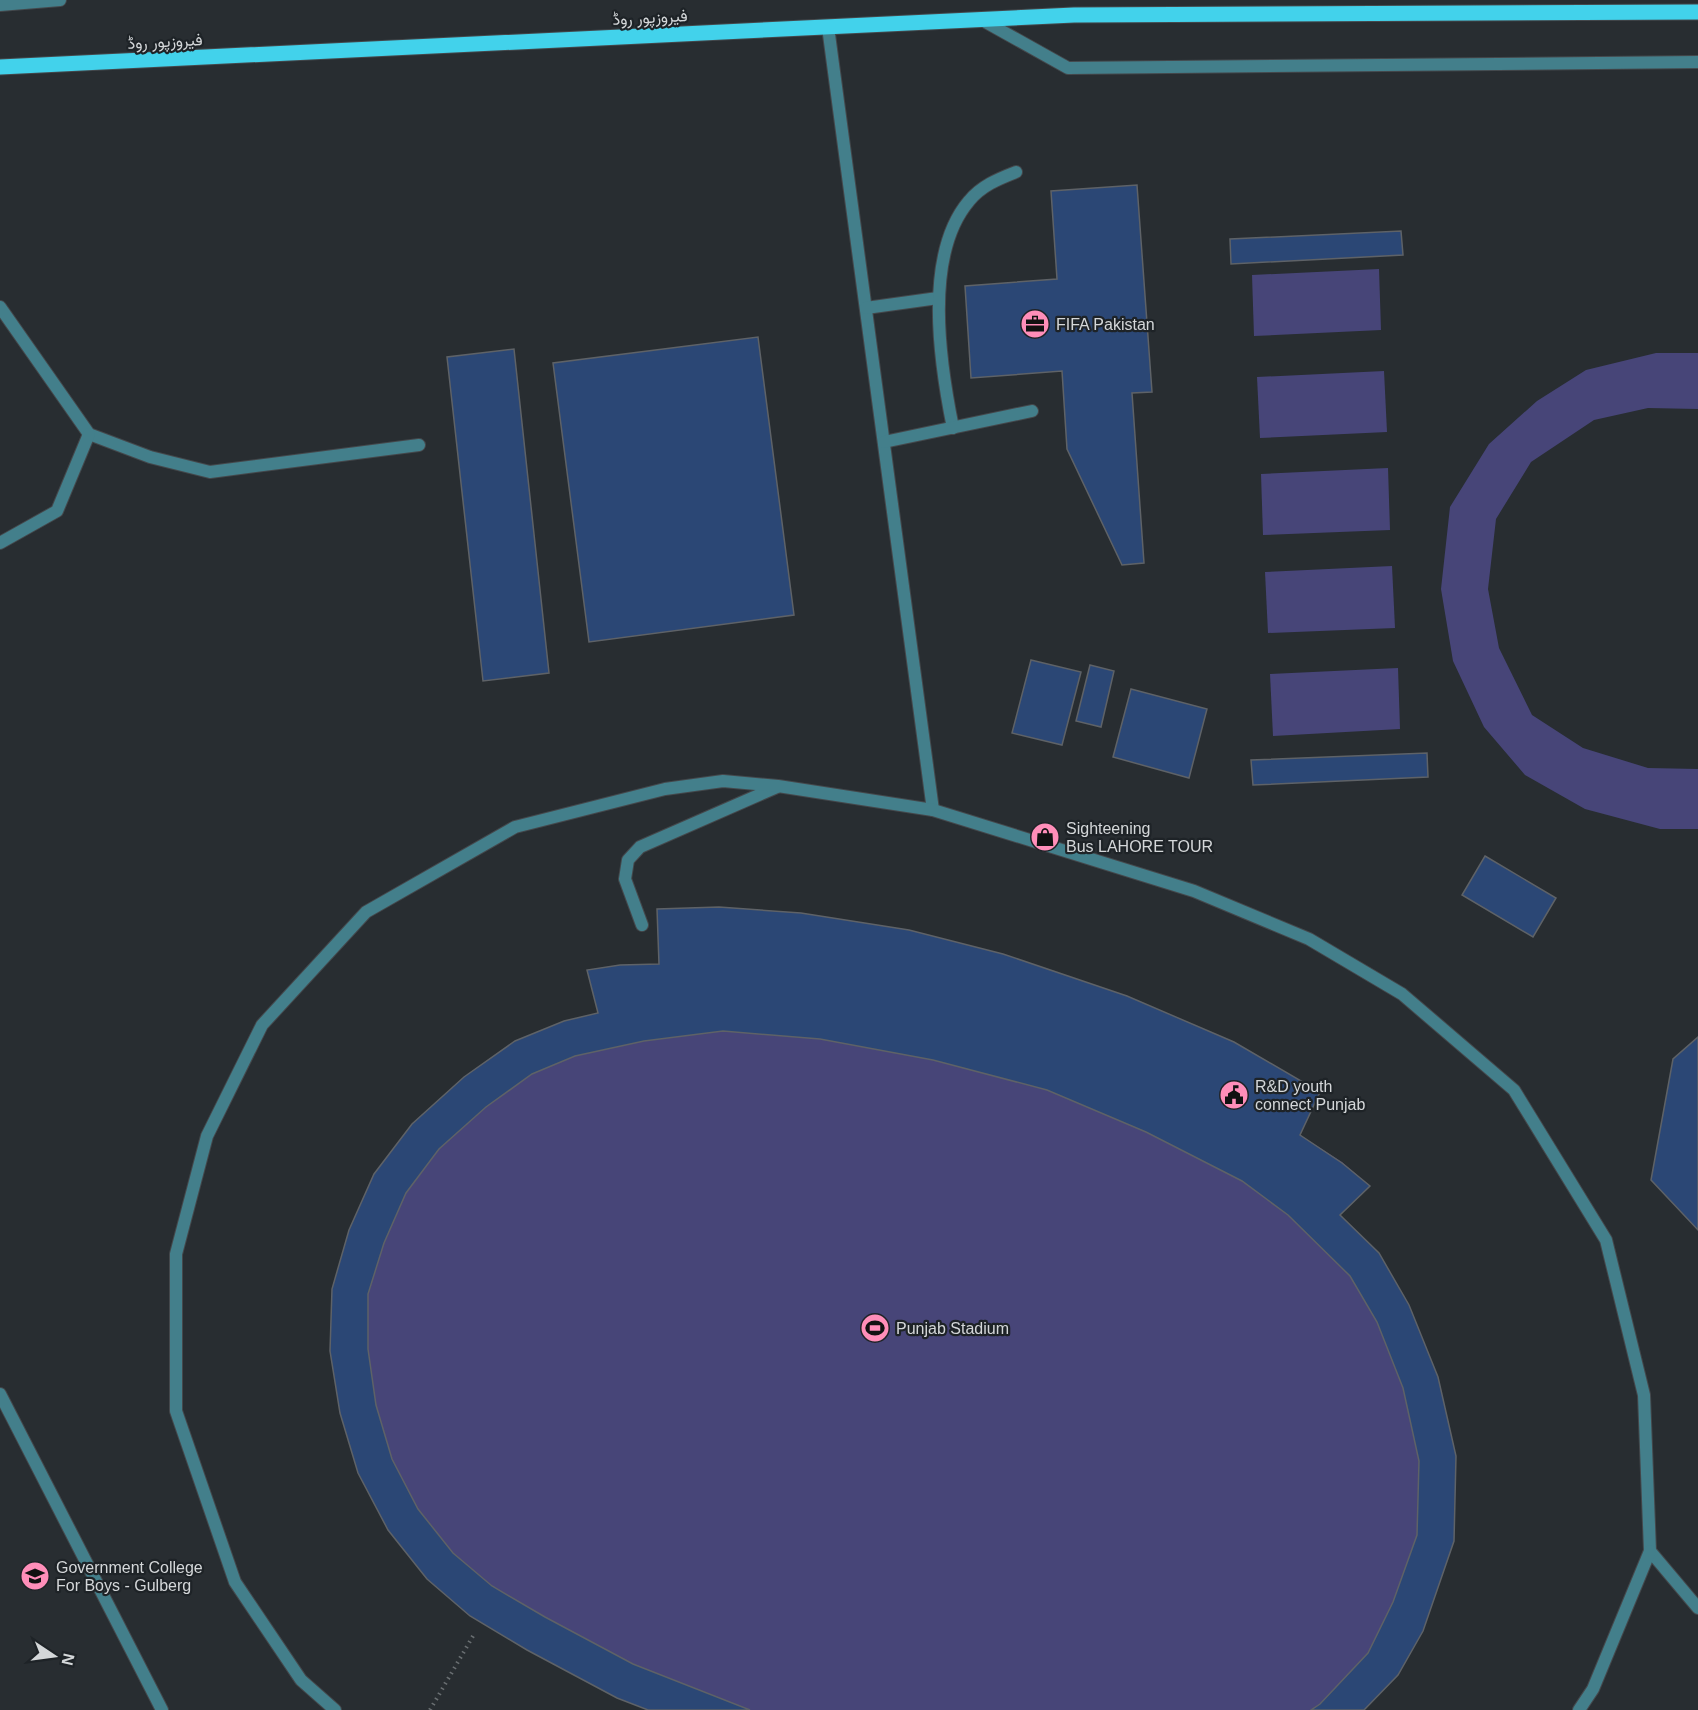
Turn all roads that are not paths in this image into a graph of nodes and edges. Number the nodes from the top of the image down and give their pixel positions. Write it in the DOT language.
graph roads {
  1 [pos="60,0"];
  2 [pos="0,5"];
  3 [pos="1698,12"];
  4 [pos="982,20"];
  5 [pos="828,27"];
  6 [pos="1698,62"];
  7 [pos="0,67"];
  8 [pos="1016,172"];
  9 [pos="938,297"];
  10 [pos="0,307"];
  11 [pos="866,309"];
  12 [pos="1032,411"];
  13 [pos="953,428"];
  14 [pos="89,434"];
  15 [pos="884,442"];
  16 [pos="419,445"];
  17 [pos="0,543"];
  18 [pos="778,786"];
  19 [pos="933,810"];
  20 [pos="642,925"];
  21 [pos="0,1394"];
  22 [pos="1650,1551"];
  23 [pos="1697,1605"];
  24 [pos="162,1710"];
  25 [pos="335,1710"];
  26 [pos="1579,1710"];
  1 -- 2 [label="street"];
  3 -- 4 [label="main road, فیروزپور روڈ"];
  4 -- 5 [label="main road, فیروزپور روڈ"];
  4 -- 6 [label="street"];
  5 -- 7 [label="main road, فیروزپور روڈ"];
  5 -- 11 [label="street"];
  8 -- 9 [label="street"];
  9 -- 11 [label="street"];
  9 -- 13 [label="street"];
  10 -- 14 [label="street"];
  11 -- 15 [label="street"];
  12 -- 13 [label="street"];
  13 -- 15 [label="street"];
  14 -- 16 [label="street"];
  14 -- 17 [label="street"];
  15 -- 19 [label="street"];
  18 -- 19 [label="street"];
  18 -- 20 [label="street"];
  18 -- 25 [label="street"];
  19 -- 22 [label="street"];
  21 -- 24 [label="street"];
  22 -- 23 [label="street"];
  22 -- 26 [label="street"];
}
